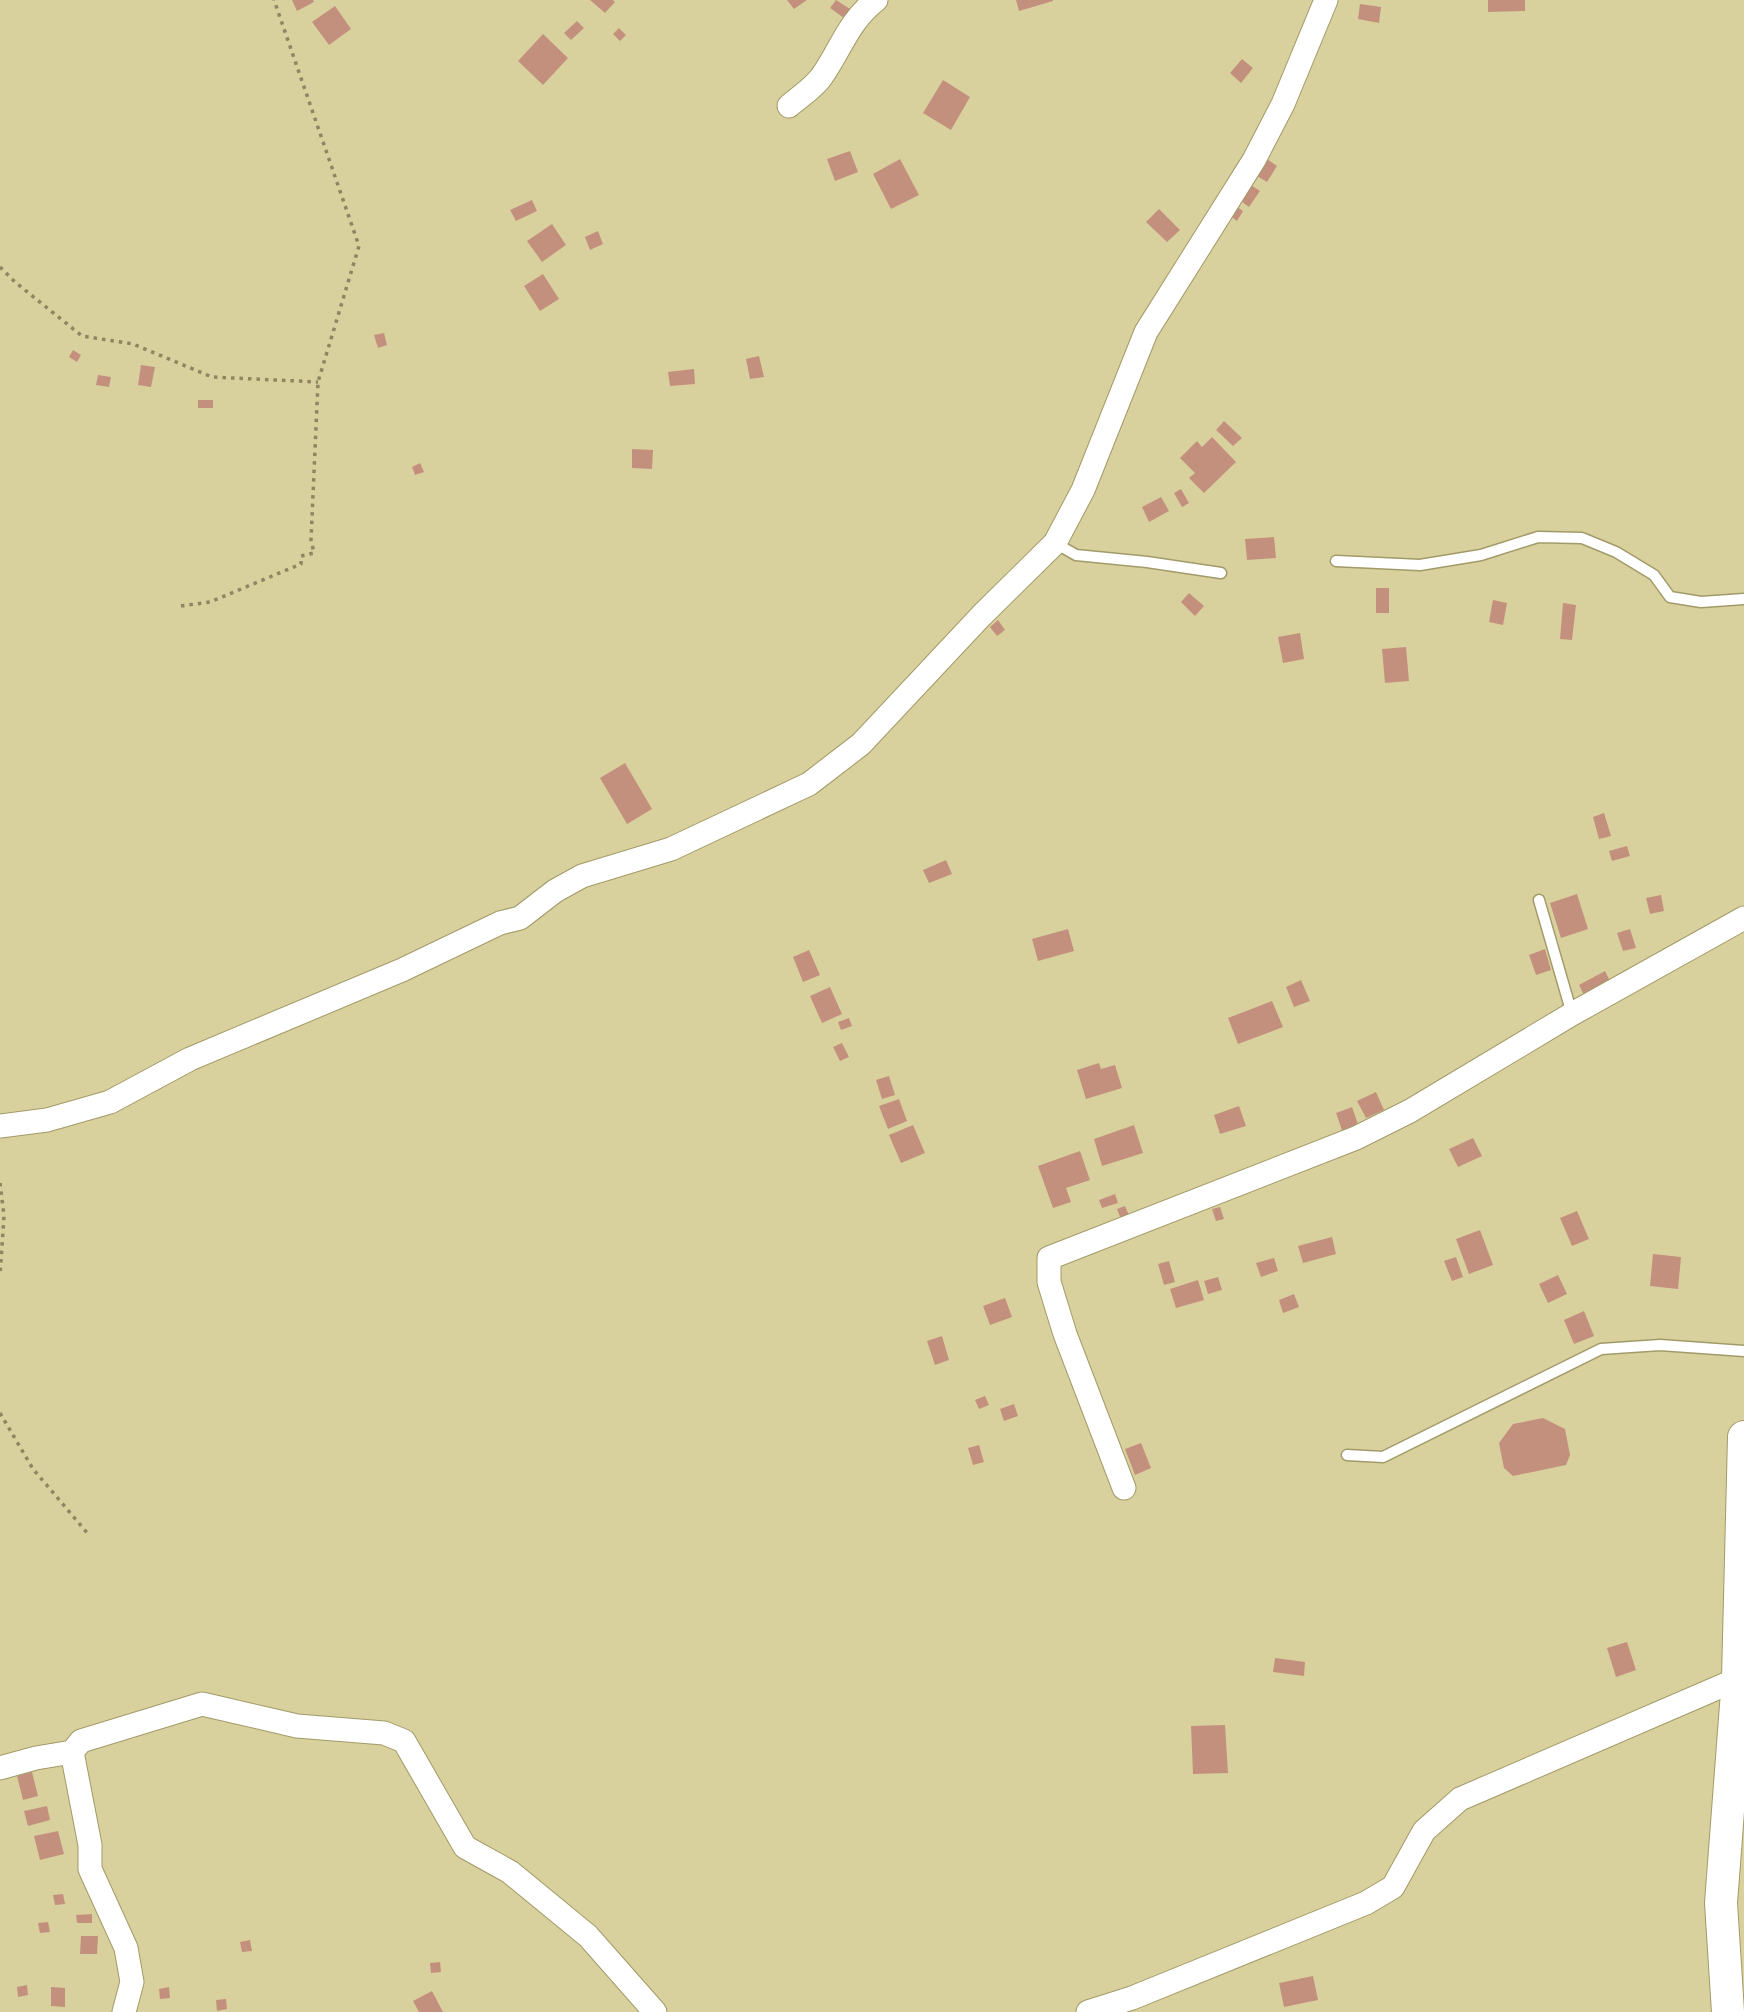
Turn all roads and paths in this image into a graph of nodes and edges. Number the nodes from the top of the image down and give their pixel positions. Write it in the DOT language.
graph roads {
  1 [pos="274,0"];
  2 [pos="876,0"];
  3 [pos="1326,0"];
  4 [pos="789,106"];
  5 [pos="0,267"];
  6 [pos="317,382"];
  7 [pos="1055,543"];
  8 [pos="1336,561"];
  9 [pos="1221,573"];
  10 [pos="1744,599"];
  11 [pos="181,606"];
  12 [pos="1538,900"];
  13 [pos="1744,918"];
  14 [pos="1572,1014"];
  15 [pos="0,1126"];
  16 [pos="0,1183"];
  17 [pos="0,1276"];
  18 [pos="1744,1350"];
  19 [pos="0,1413"];
  20 [pos="1744,1437"];
  21 [pos="1347,1455"];
  22 [pos="1124,1489"];
  23 [pos="89,1535"];
  24 [pos="1738,1679"];
  25 [pos="72,1752"];
  26 [pos="0,1768"];
  27 [pos="124,2012"];
  28 [pos="655,2012"];
  29 [pos="1088,2012"];
  30 [pos="1728,2012"];
  1 -- 6 [label="path"];
  2 -- 4 [label="street"];
  3 -- 7 [label="street"];
  5 -- 6 [label="path"];
  6 -- 11 [label="path"];
  7 -- 9 [label="lane"];
  7 -- 15 [label="street"];
  8 -- 10 [label="lane"];
  12 -- 14 [label="lane"];
  13 -- 14 [label="street"];
  14 -- 22 [label="street"];
  16 -- 17 [label="path"];
  18 -- 21 [label="lane"];
  19 -- 23 [label="path"];
  20 -- 24 [label="street"];
  24 -- 29 [label="street"];
  24 -- 30 [label="street"];
  25 -- 26 [label="street"];
  25 -- 27 [label="street"];
  25 -- 28 [label="street"];
}
